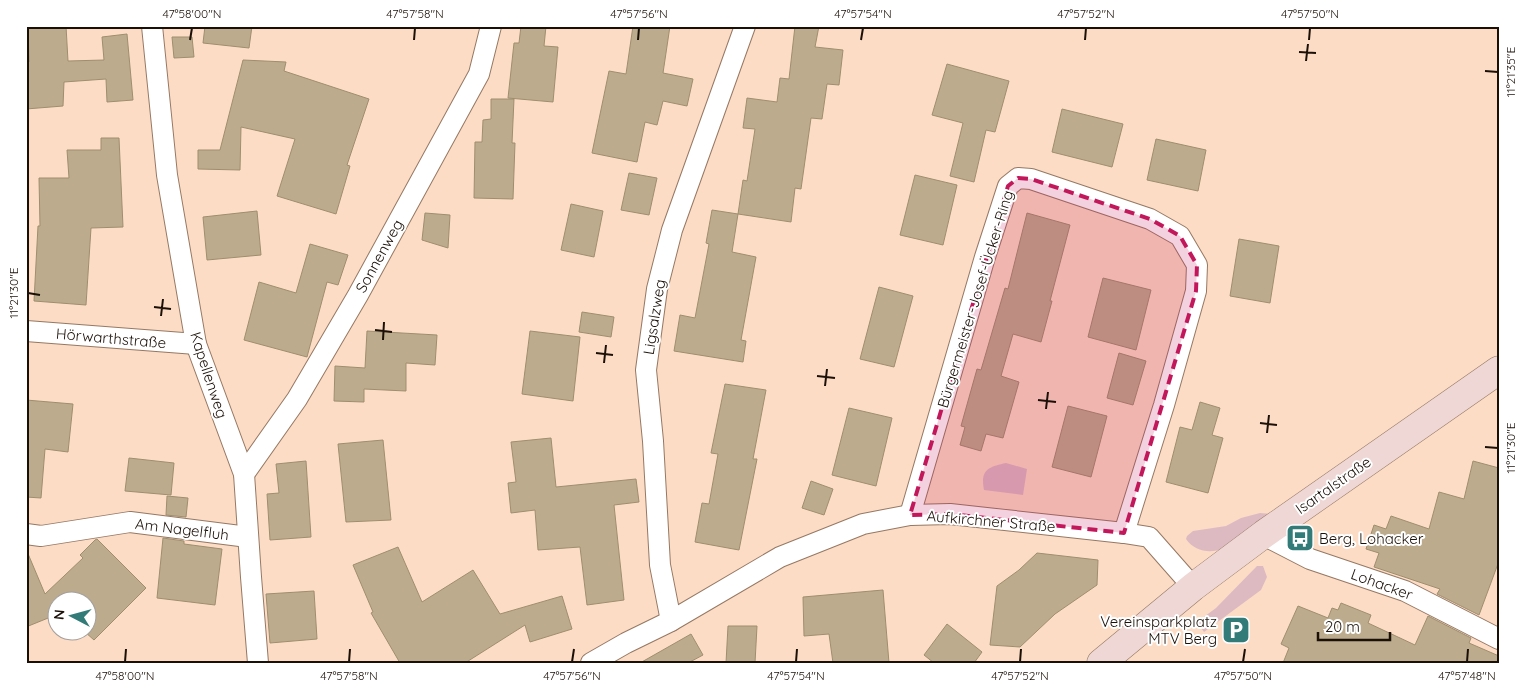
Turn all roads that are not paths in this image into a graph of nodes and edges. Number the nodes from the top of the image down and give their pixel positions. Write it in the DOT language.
graph roads {
  1 [pos="152,26"];
  2 [pos="491,26"];
  3 [pos="745,26"];
  4 [pos="26,331"];
  5 [pos="196,344"];
  6 [pos="1499,370"];
  7 [pos="244,474"];
  8 [pos="910,515"];
  9 [pos="1124,533"];
  10 [pos="26,534"];
  11 [pos="1264,534"];
  12 [pos="248,537"];
  13 [pos="1193,587"];
  14 [pos="671,621"];
  15 [pos="1499,638"];
  16 [pos="258,663"];
  17 [pos="591,663"];
  18 [pos="1101,663"];
  1 -- 5 [label="street, Kapellenweg"];
  2 -- 7 [label="street, Sonnenweg"];
  3 -- 14 [label="street, Ligsalzweg"];
  4 -- 5 [label="street, Hörwarthstraße"];
  5 -- 7 [label="street, Kapellenweg"];
  6 -- 11 [label="main road, Isartalstraße"];
  7 -- 12 [label="street, Kapellenweg"];
  8 -- 9 [label="street, Aufkirchner Straße"];
  8 -- 9 [label="street, Bürgermeister-Josef-Ücker-Ring"];
  8 -- 14 [label="street, Aufkirchner Straße"];
  9 -- 13 [label="street, Aufkirchner Straße"];
  10 -- 12 [label="street, Am Nagelfluh"];
  11 -- 13 [label="main road, Isartalstraße"];
  11 -- 15 [label="street, Lohacker"];
  12 -- 16 [label="street, Kapellenweg"];
  13 -- 18 [label="main road, Isartalstraße"];
  14 -- 17 [label="street, Aufkirchner Straße"];
}
